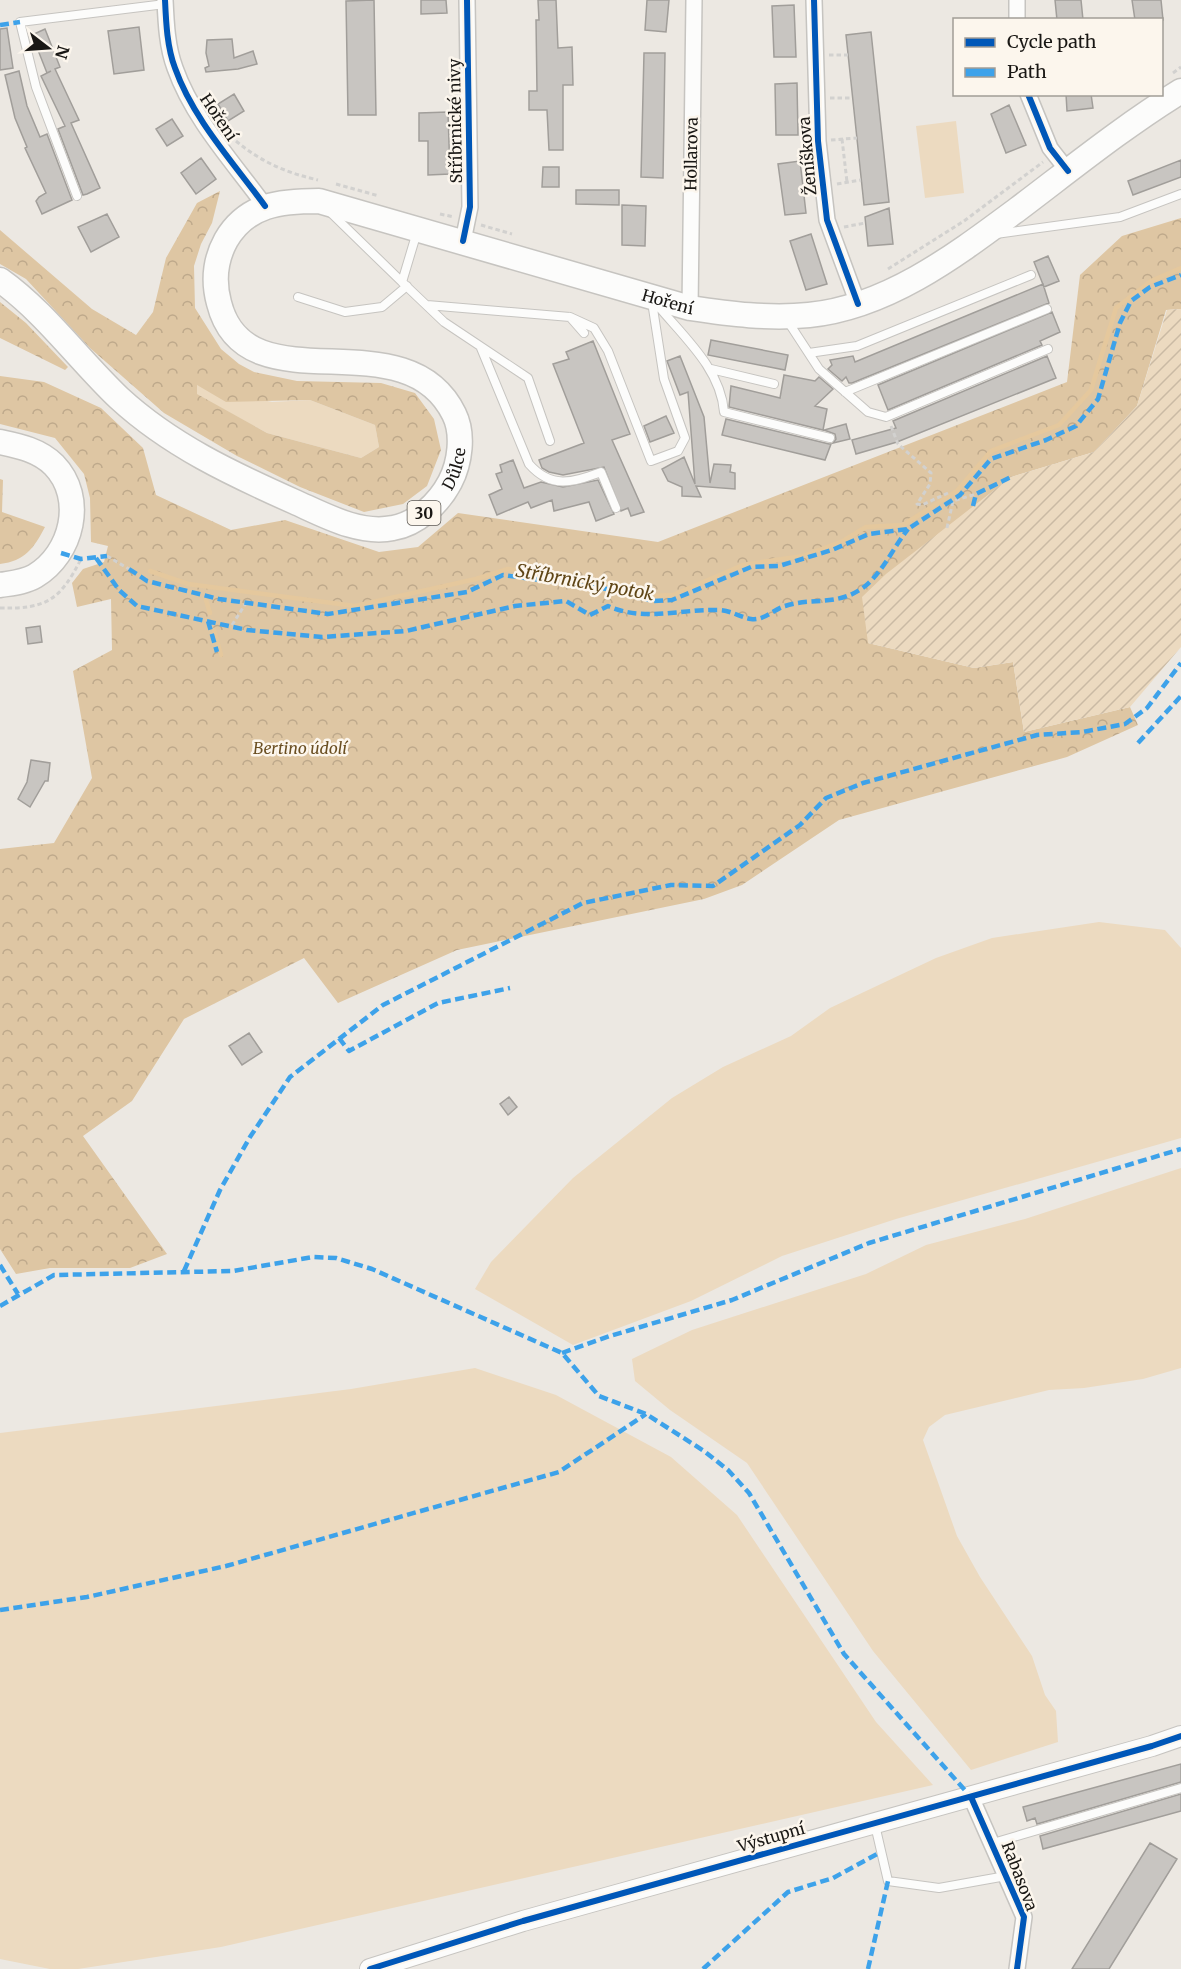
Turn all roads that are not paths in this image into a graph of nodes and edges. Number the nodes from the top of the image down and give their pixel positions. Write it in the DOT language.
graph roads {
  1 [pos="467,0"];
  2 [pos="694,0"];
  3 [pos="814,0"];
  4 [pos="1017,0"];
  5 [pos="165,2"];
  6 [pos="1017,18"];
  7 [pos="1181,91"];
  8 [pos="1029,96"];
  9 [pos="1061,163"];
  10 [pos="1181,194"];
  11 [pos="77,196"];
  12 [pos="319,201"];
  13 [pos="265,206"];
  14 [pos="427,220"];
  15 [pos="465,231"];
  16 [pos="983,235"];
  17 [pos="1031,275"];
  18 [pos="0,280"];
  19 [pos="404,284"];
  20 [pos="298,297"];
  21 [pos="651,297"];
  22 [pos="858,304"];
  23 [pos="427,305"];
  24 [pos="690,308"];
  25 [pos="1047,309"];
  26 [pos="785,316"];
  27 [pos="570,317"];
  28 [pos="584,333"];
  29 [pos="481,346"];
  30 [pos="1048,349"];
  31 [pos="809,353"];
  32 [pos="711,369"];
  33 [pos="774,384"];
  34 [pos="845,392"];
  35 [pos="830,438"];
  36 [pos="550,441"];
  37 [pos="0,442"];
  38 [pos="616,508"];
  39 [pos="0,585"];
  40 [pos="1181,1736"];
  41 [pos="1181,1788"];
  42 [pos="971,1797"];
  43 [pos="874,1823"];
  44 [pos="993,1843"];
  45 [pos="1007,1876"];
  46 [pos="370,1969"];
  47 [pos="1017,1969"];
  1 -- 15 [label="street, Stříbrnické nivy"];
  2 -- 24 [label="street, Hollarova"];
  3 -- 22 [label="street, Ženíškova"];
  4 -- 6 [label="street"];
  5 -- 11 [label="lane"];
  5 -- 13 [label="street, Hoření"];
  7 -- 9 [label="main road, Hoření / 30"];
  8 -- 9 [label="street"];
  9 -- 16 [label="main road, Hoření / 30"];
  10 -- 16 [label="lane"];
  12 -- 13 [label="main road, Hoření / 30"];
  12 -- 14 [label="main road, Hoření / 30"];
  12 -- 19 [label="lane"];
  13 -- 18 [label="main road, Důlce / 30"];
  14 -- 15 [label="main road, Hoření / 30"];
  14 -- 19 [label="lane"];
  15 -- 21 [label="main road, Hoření / 30"];
  16 -- 22 [label="main road, Hoření / 30"];
  17 -- 31 [label="lane"];
  19 -- 20 [label="lane"];
  19 -- 23 [label="lane"];
  21 -- 24 [label="main road, Hoření / 30"];
  21 -- 27 [label="lane"];
  21 -- 32 [label="lane"];
  22 -- 26 [label="main road, Hoření / 30"];
  23 -- 27 [label="lane"];
  23 -- 29 [label="lane"];
  24 -- 26 [label="main road, Hoření / 30"];
  25 -- 34 [label="lane"];
  26 -- 31 [label="lane"];
  27 -- 28 [label="lane"];
  29 -- 36 [label="lane"];
  29 -- 38 [label="lane"];
  30 -- 34 [label="lane"];
  31 -- 34 [label="lane"];
  32 -- 33 [label="lane"];
  32 -- 35 [label="lane"];
  37 -- 39 [label="main road"];
  40 -- 42 [label="street, Výstupní"];
  41 -- 44 [label="lane"];
  42 -- 43 [label="street, Výstupní"];
  42 -- 44 [label="street, Rabasova"];
  43 -- 45 [label="lane"];
  43 -- 46 [label="street, Výstupní"];
  44 -- 45 [label="street, Rabasova"];
  45 -- 47 [label="street, Rabasova"];
}
